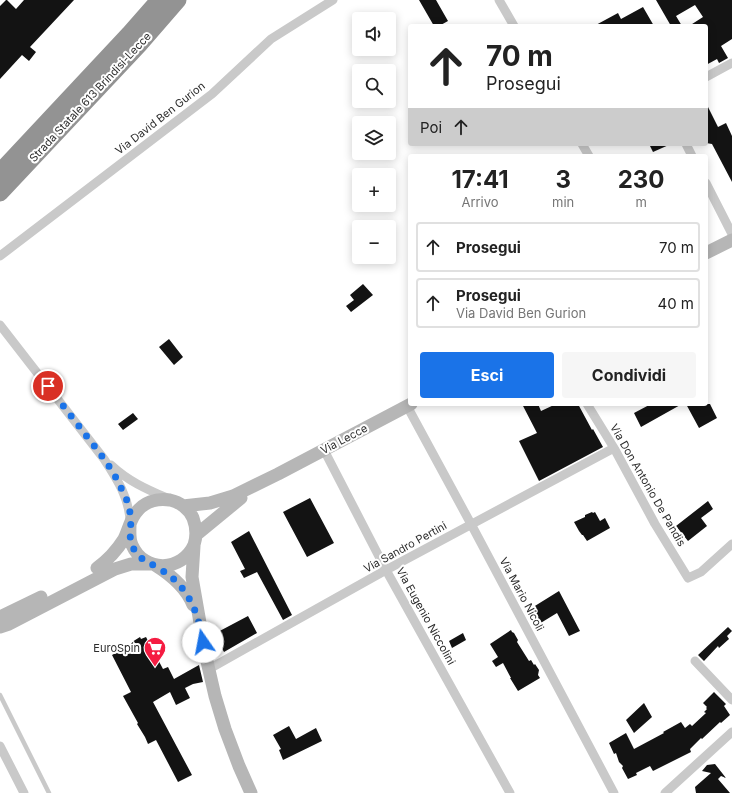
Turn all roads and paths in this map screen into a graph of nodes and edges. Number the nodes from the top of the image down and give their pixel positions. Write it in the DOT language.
graph roads {
  1 [pos="159,0"];
  2 [pos="178,0"];
  3 [pos="334,0"];
  4 [pos="499,0"];
  5 [pos="513,24"];
  6 [pos="732,63"];
  7 [pos="708,76"];
  8 [pos="0,172"];
  9 [pos="708,187"];
  10 [pos="0,194"];
  11 [pos="732,234"];
  12 [pos="732,240"];
  13 [pos="708,252"];
  14 [pos="0,256"];
  15 [pos="0,325"];
  16 [pos="408,406"];
  17 [pos="410,406"];
  18 [pos="588,406"];
  19 [pos="614,448"];
  20 [pos="324,450"];
  21 [pos="104,459"];
  22 [pos="278,474"];
  23 [pos="178,503"];
  24 [pos="130,524"];
  25 [pos="471,524"];
  26 [pos="195,540"];
  27 [pos="732,544"];
  28 [pos="150,563"];
  29 [pos="97,568"];
  30 [pos="386,570"];
  31 [pos="0,618"];
  32 [pos="0,627"];
  33 [pos="201,627"];
  34 [pos="695,661"];
  35 [pos="208,669"];
  36 [pos="0,695"];
  37 [pos="732,700"];
  38 [pos="732,732"];
  39 [pos="0,746"];
  40 [pos="24,793"];
  41 [pos="49,793"];
  42 [pos="251,793"];
  43 [pos="510,793"];
  44 [pos="614,793"];
  45 [pos="665,793"];
  1 -- 8 [label="highway, Strada Statale 613 Brindisi-Lecce"];
  2 -- 10 [label="highway, Strada Statale 613 Brindisi-Lecce"];
  3 -- 14 [label="street, Via David Ben Gurion"];
  4 -- 5 [label="street"];
  6 -- 7 [label="street"];
  9 -- 11 [label="street"];
  12 -- 13 [label="street"];
  15 -- 21 [label="street"];
  16 -- 20 [label="street, Via Lecce"];
  17 -- 25 [label="street, Via Mario Nicoli"];
  18 -- 19 [label="street, Via Don Antonio De Pandis"];
  19 -- 25 [label="street, Via Sandro Pertini"];
  19 -- 27 [label="street, Via Don Antonio De Pandis"];
  20 -- 22 [label="street, Via Lecce"];
  20 -- 30 [label="street, Via Eugenio Niccolini"];
  21 -- 23 [label="street"];
  21 -- 24 [label="street"];
  22 -- 23 [label="street, Via Lecce"];
  22 -- 26 [label="street, Via Lecce"];
  23 -- 24 [label="street"];
  23 -- 26 [label="street"];
  24 -- 28 [label="street"];
  24 -- 29 [label="street"];
  25 -- 30 [label="street, Via Sandro Pertini"];
  25 -- 44 [label="street, Via Mario Nicoli"];
  26 -- 28 [label="street"];
  26 -- 33 [label="street"];
  28 -- 29 [label="street"];
  28 -- 32 [label="street"];
  28 -- 33 [label="street"];
  29 -- 31 [label="street"];
  30 -- 35 [label="street, Via Sandro Pertini"];
  30 -- 43 [label="street, Via Eugenio Niccolini"];
  33 -- 35 [label="street"];
  34 -- 37 [label="street"];
  35 -- 42 [label="street"];
  36 -- 41 [label="lane"];
  38 -- 45 [label="street"];
  39 -- 40 [label="street"];
}
